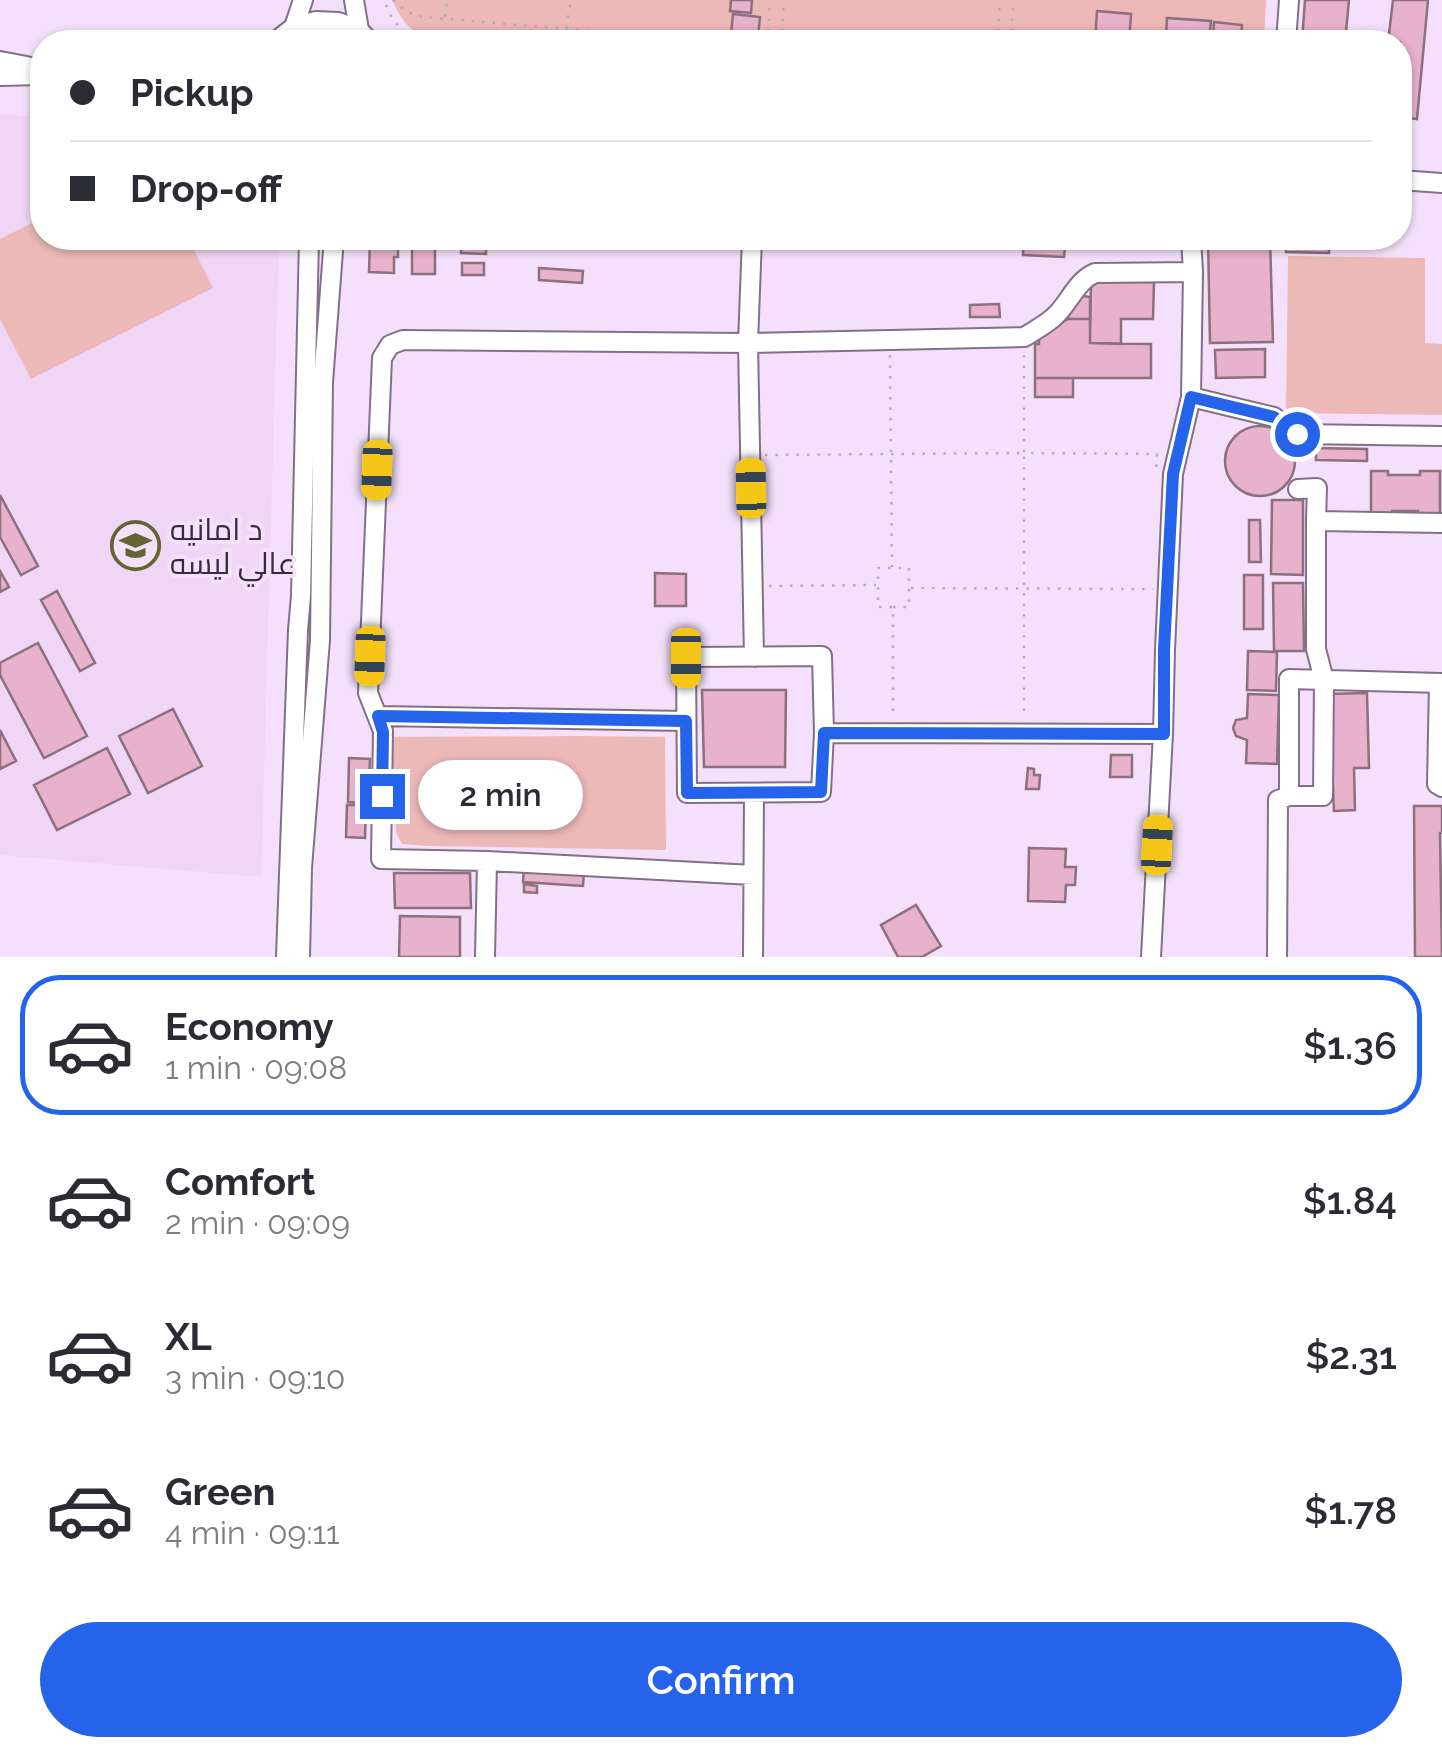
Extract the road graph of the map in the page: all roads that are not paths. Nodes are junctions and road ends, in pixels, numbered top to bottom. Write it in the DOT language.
graph roads {
  1 [pos="303,0"];
  2 [pos="354,0"];
  3 [pos="1290,0"];
  4 [pos="294,27"];
  5 [pos="290,30"];
  6 [pos="353,30"];
  7 [pos="362,30"];
  8 [pos="1287,30"];
  9 [pos="0,61"];
  10 [pos="30,69"];
  11 [pos="30,73"];
  12 [pos="0,76"];
  13 [pos="1412,181"];
  14 [pos="1442,183"];
  15 [pos="309,250"];
  16 [pos="333,250"];
  17 [pos="752,250"];
  18 [pos="1192,250"];
  19 [pos="1193,272"];
  20 [pos="748,342"];
  21 [pos="1191,397"];
  22 [pos="1442,436"];
  23 [pos="1298,489"];
  24 [pos="1316,521"];
  25 [pos="1442,522"];
  26 [pos="754,657"];
  27 [pos="1324,680"];
  28 [pos="1440,683"];
  29 [pos="378,716"];
  30 [pos="686,721"];
  31 [pos="824,733"];
  32 [pos="1164,734"];
  33 [pos="301,781"];
  34 [pos="1442,787"];
  35 [pos="754,793"];
  36 [pos="1289,796"];
  37 [pos="487,861"];
  38 [pos="753,875"];
  39 [pos="286,957"];
  40 [pos="300,957"];
  41 [pos="485,957"];
  42 [pos="753,957"];
  43 [pos="1151,957"];
  44 [pos="1277,957"];
  1 -- 4 [label="street"];
  2 -- 7 [label="street"];
  3 -- 8 [label="street"];
  4 -- 5 [label="street"];
  4 -- 6 [label="street"];
  9 -- 10 [label="street"];
  11 -- 12 [label="street"];
  13 -- 14 [label="street"];
  15 -- 33 [label="street"];
  16 -- 33 [label="street"];
  17 -- 20 [label="street"];
  18 -- 19 [label="street"];
  19 -- 20 [label="street"];
  19 -- 21 [label="street"];
  20 -- 26 [label="street"];
  20 -- 29 [label="street"];
  21 -- 22 [label="street"];
  21 -- 32 [label="street"];
  23 -- 24 [label="street"];
  24 -- 25 [label="street"];
  24 -- 27 [label="street"];
  26 -- 30 [label="street"];
  26 -- 31 [label="street"];
  27 -- 28 [label="street"];
  27 -- 36 [label="street"];
  27 -- 36 [label="street"];
  28 -- 34 [label="street"];
  29 -- 30 [label="street"];
  29 -- 37 [label="street"];
  30 -- 35 [label="street"];
  31 -- 32 [label="street"];
  31 -- 35 [label="street"];
  32 -- 43 [label="street"];
  33 -- 39 [label="street"];
  33 -- 40 [label="street"];
  35 -- 38 [label="street"];
  36 -- 44 [label="street"];
  37 -- 38 [label="street"];
  37 -- 41 [label="street"];
  38 -- 42 [label="street"];
}
